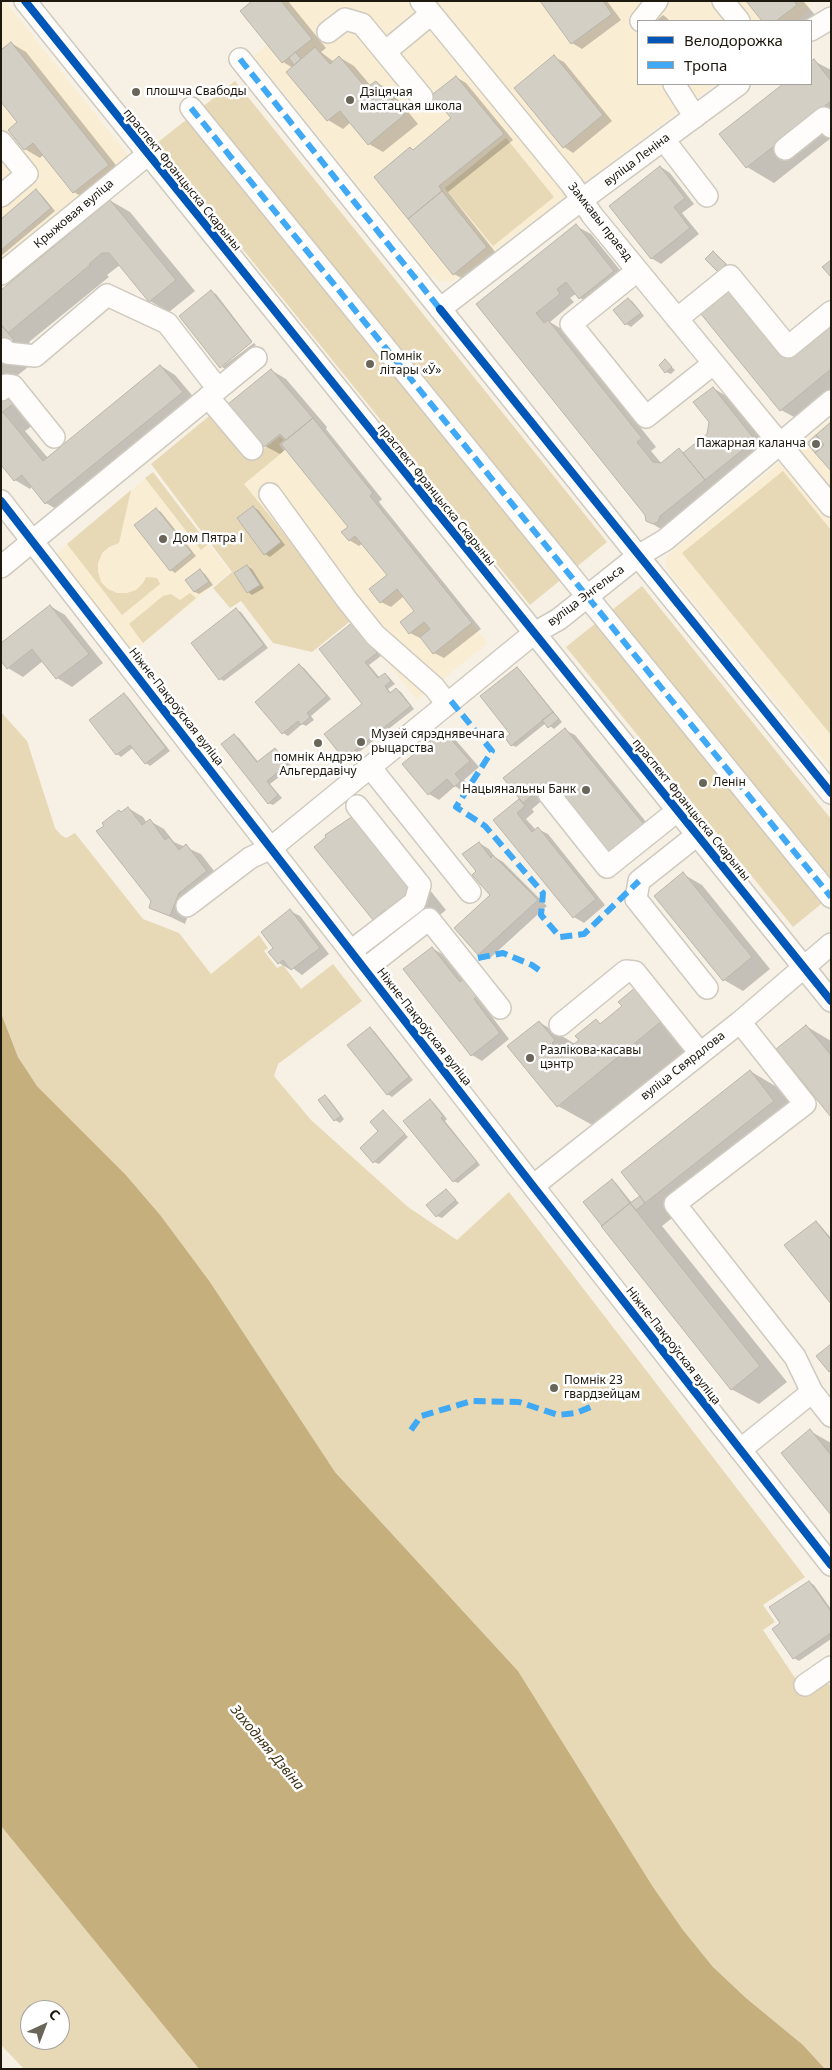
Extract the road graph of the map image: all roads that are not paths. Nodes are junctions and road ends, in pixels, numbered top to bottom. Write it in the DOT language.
graph roads {
  1 [pos="25,1"];
  2 [pos="657,1"];
  3 [pos="723,1"];
  4 [pos="426,8"];
  5 [pos="831,18"];
  6 [pos="642,20"];
  7 [pos="738,20"];
  8 [pos="812,29"];
  9 [pos="328,32"];
  10 [pos="385,52"];
  11 [pos="240,59"];
  12 [pos="675,85"];
  13 [pos="738,85"];
  14 [pos="422,97"];
  15 [pos="191,108"];
  16 [pos="695,117"];
  17 [pos="831,127"];
  18 [pos="664,140"];
  19 [pos="1,142"];
  20 [pos="785,149"];
  21 [pos="147,155"];
  22 [pos="1,196"];
  23 [pos="707,196"];
  24 [pos="582,200"];
  25 [pos="637,271"];
  26 [pos="1,274"];
  27 [pos="440,309"];
  28 [pos="831,312"];
  29 [pos="677,319"];
  30 [pos="4,349"];
  31 [pos="256,358"];
  32 [pos="713,364"];
  33 [pos="1,390"];
  34 [pos="213,393"];
  35 [pos="831,401"];
  36 [pos="54,437"];
  37 [pos="779,444"];
  38 [pos="252,449"];
  39 [pos="270,494"];
  40 [pos="1,501"];
  41 [pos="831,506"];
  42 [pos="33,541"];
  43 [pos="638,556"];
  44 [pos="1,567"];
  45 [pos="588,596"];
  46 [pos="533,634"];
  47 [pos="447,704"];
  48 [pos="370,767"];
  49 [pos="831,793"];
  50 [pos="549,794"];
  51 [pos="358,806"];
  52 [pos="677,811"];
  53 [pos="697,835"];
  54 [pos="271,848"];
  55 [pos="470,892"];
  56 [pos="831,898"];
  57 [pos="187,906"];
  58 [pos="831,944"];
  59 [pos="350,951"];
  60 [pos="804,968"];
  61 [pos="365,969"];
  62 [pos="707,988"];
  63 [pos="831,1002"];
  64 [pos="500,1008"];
  65 [pos="740,1022"];
  66 [pos="560,1025"];
  67 [pos="700,1052"];
  68 [pos="533,1186"];
  69 [pos="812,1392"];
  70 [pos="831,1416"];
  71 [pos="740,1450"];
  72 [pos="831,1565"];
  73 [pos="831,1667"];
  74 [pos="805,1685"];
  1 -- 21 [label="street, праспект Францыска Скарыны"];
  2 -- 6 [label="street"];
  3 -- 7 [label="street"];
  4 -- 10 [label="street"];
  4 -- 24 [label="street, Замкавы праезд"];
  5 -- 8 [label="street"];
  9 -- 10 [label="street"];
  10 -- 14 [label="street"];
  11 -- 27 [label="street"];
  12 -- 16 [label="street"];
  13 -- 16 [label="street, вуліца Леніна"];
  15 -- 45 [label="street"];
  16 -- 18 [label="street, вуліца Леніна"];
  17 -- 20 [label="street"];
  18 -- 23 [label="street"];
  18 -- 24 [label="street, вуліца Леніна"];
  19 -- 22 [label="street"];
  21 -- 26 [label="street, Крыжовая вуліца"];
  21 -- 46 [label="street, праспект Францыска Скарыны"];
  24 -- 25 [label="street, Замкавы праезд"];
  24 -- 27 [label="street, вуліца Леніна"];
  25 -- 29 [label="street, Замкавы праезд"];
  25 -- 32 [label="street"];
  27 -- 43 [label="street"];
  28 -- 29 [label="street"];
  29 -- 32 [label="street, Замкавы праезд"];
  30 -- 34 [label="street"];
  31 -- 34 [label="street"];
  32 -- 37 [label="street, Замкавы праезд"];
  33 -- 36 [label="street"];
  34 -- 38 [label="street"];
  34 -- 42 [label="street"];
  35 -- 37 [label="street, вуліца Энгельса"];
  37 -- 41 [label="street, Замкавы праезд"];
  37 -- 43 [label="street, вуліца Энгельса"];
  39 -- 47 [label="street"];
  40 -- 42 [label="street, Ніжне-Пакроўская вуліца"];
  42 -- 44 [label="street"];
  42 -- 54 [label="street, Ніжне-Пакроўская вуліца"];
  43 -- 45 [label="street, вуліца Энгельса"];
  43 -- 49 [label="street"];
  45 -- 46 [label="street, вуліца Энгельса"];
  45 -- 56 [label="street"];
  46 -- 47 [label="street, вуліца Энгельса"];
  46 -- 52 [label="street, праспект Францыска Скарыны"];
  47 -- 48 [label="street, вуліца Энгельса"];
  48 -- 54 [label="street, вуліца Энгельса"];
  48 -- 55 [label="street"];
  50 -- 52 [label="street"];
  51 -- 59 [label="street"];
  52 -- 53 [label="street, праспект Францыска Скарыны"];
  53 -- 60 [label="street, праспект Францыска Скарыны"];
  53 -- 62 [label="street"];
  54 -- 57 [label="street, вуліца Энгельса"];
  54 -- 59 [label="street, Ніжне-Пакроўская вуліца"];
  58 -- 60 [label="street, вуліца Свярдлова"];
  59 -- 61 [label="street, Ніжне-Пакроўская вуліца"];
  60 -- 63 [label="street, праспект Францыска Скарыны"];
  60 -- 65 [label="street, вуліца Свярдлова"];
  61 -- 64 [label="street"];
  61 -- 68 [label="street, Ніжне-Пакроўская вуліца"];
  65 -- 67 [label="street, вуліца Свярдлова"];
  65 -- 69 [label="street"];
  66 -- 67 [label="street"];
  67 -- 68 [label="street, вуліца Свярдлова"];
  68 -- 71 [label="street, Ніжне-Пакроўская вуліца"];
  69 -- 70 [label="street"];
  69 -- 71 [label="street"];
  71 -- 72 [label="street, Ніжне-Пакроўская вуліца"];
  73 -- 74 [label="street"];
}
